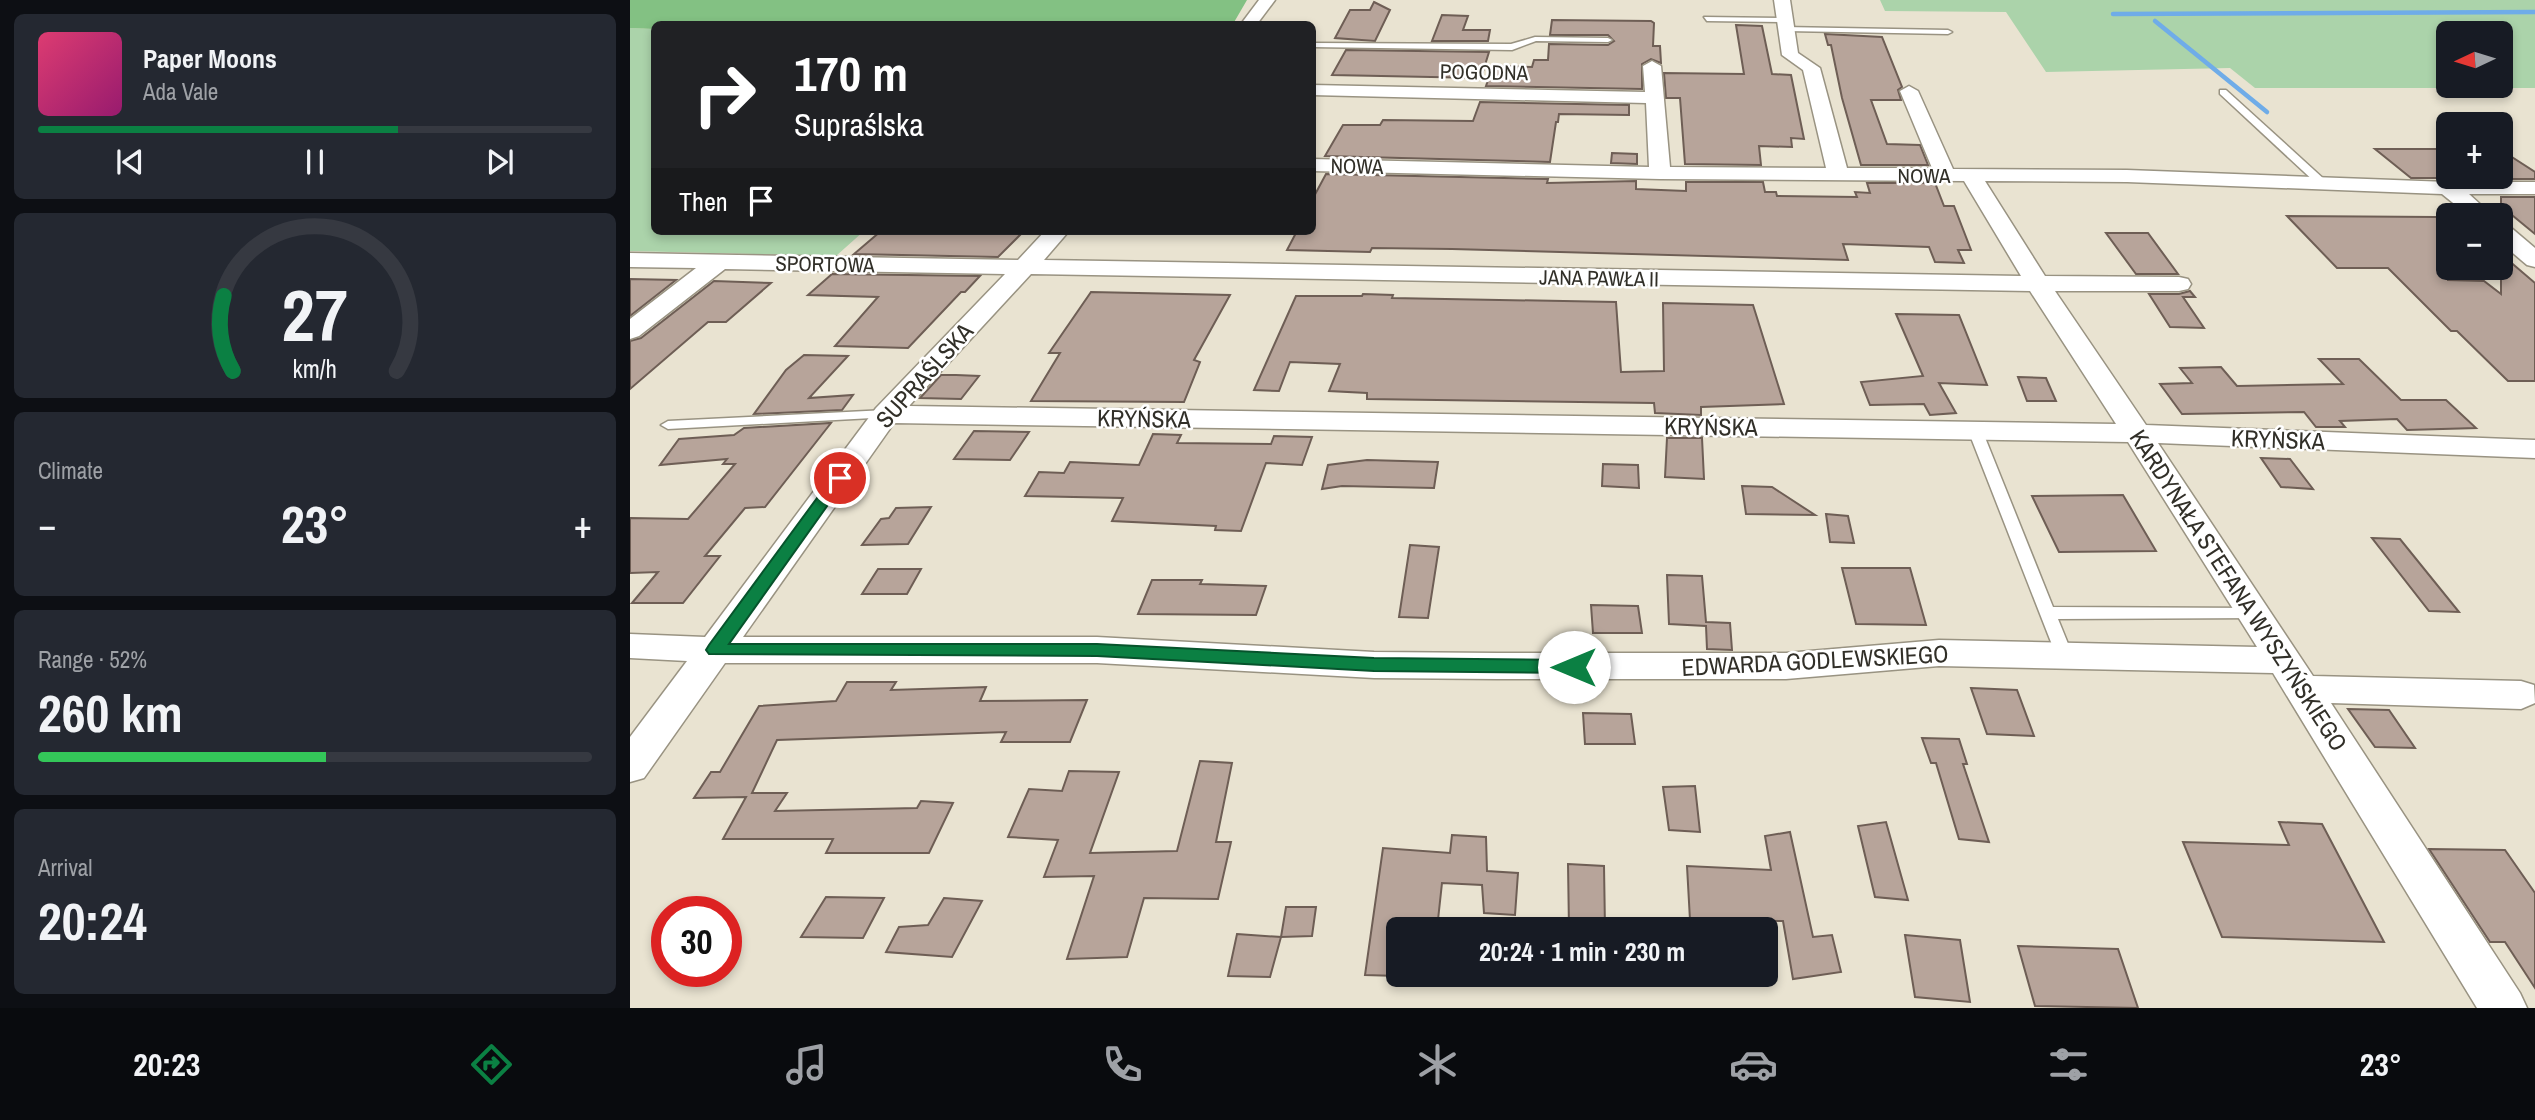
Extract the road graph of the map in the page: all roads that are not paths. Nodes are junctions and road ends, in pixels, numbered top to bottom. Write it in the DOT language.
graph roads {
  1 [pos="1267,0"];
  2 [pos="1782,0"];
  3 [pos="1707,19"];
  4 [pos="1251,21"];
  5 [pos="1786,25"];
  6 [pos="1948,32"];
  7 [pos="1608,40"];
  8 [pos="1316,45"];
  9 [pos="1652,66"];
  10 [pos="1316,90"];
  11 [pos="1909,91"];
  12 [pos="2223,92"];
  13 [pos="1653,98"];
  14 [pos="1316,164"];
  15 [pos="1660,173"];
  16 [pos="1838,175"];
  17 [pos="1945,175"];
  18 [pos="1971,175"];
  19 [pos="2320,182"];
  20 [pos="2436,187"];
  21 [pos="2513,188"];
  22 [pos="2535,188"];
  23 [pos="2449,189"];
  24 [pos="2466,203"];
  25 [pos="1054,235"];
  26 [pos="2513,241"];
  27 [pos="630,260"];
  28 [pos="2535,260"];
  29 [pos="719,262"];
  30 [pos="1020,269"];
  31 [pos="2038,284"];
  32 [pos="2179,284"];
  33 [pos="630,331"];
  34 [pos="886,414"];
  35 [pos="668,425"];
  36 [pos="1975,430"];
  37 [pos="2139,433"];
  38 [pos="2535,449"];
  39 [pos="2048,613"];
  40 [pos="2255,614"];
  41 [pos="630,646"];
  42 [pos="715,650"];
  43 [pos="2064,656"];
  44 [pos="2294,675"];
  45 [pos="2521,695"];
  46 [pos="630,767"];
  47 [pos="2503,1008"];
  1 -- 4 [label="street"];
  2 -- 5 [label="street"];
  3 -- 5 [label="lane"];
  5 -- 6 [label="lane"];
  5 -- 16 [label="street"];
  7 -- 8 [label="lane"];
  9 -- 13 [label="street"];
  10 -- 13 [label="street, POGODNA"];
  11 -- 17 [label="street"];
  12 -- 19 [label="lane"];
  13 -- 15 [label="street"];
  14 -- 15 [label="street, NOWA"];
  15 -- 16 [label="street, NOWA"];
  16 -- 17 [label="street, NOWA"];
  17 -- 18 [label="street, NOWA"];
  18 -- 19 [label="street, NOWA"];
  18 -- 31 [label="street, KARDYNAŁA STEFANA WYSZYŃSKIEGO"];
  19 -- 20 [label="street, NOWA"];
  21 -- 22 [label="street, NOWA"];
  23 -- 24 [label="street"];
  25 -- 30 [label="street, SUPRAŚLSKA"];
  26 -- 28 [label="street"];
  27 -- 29 [label="street, SPORTOWA"];
  29 -- 30 [label="street, SPORTOWA"];
  29 -- 33 [label="street"];
  30 -- 31 [label="street, JANA PAWŁA II"];
  30 -- 34 [label="street, SUPRAŚLSKA"];
  31 -- 32 [label="street, JANA PAWŁA II"];
  31 -- 37 [label="street, KARDYNAŁA STEFANA WYSZYŃSKIEGO"];
  34 -- 35 [label="lane"];
  34 -- 36 [label="street, KRYŃSKA"];
  34 -- 42 [label="street, SUPRAŚLSKA"];
  36 -- 37 [label="street, KRYŃSKA"];
  36 -- 39 [label="lane"];
  37 -- 38 [label="street, KRYŃSKA"];
  37 -- 40 [label="street, KARDYNAŁA STEFANA WYSZYŃSKIEGO"];
  39 -- 40 [label="lane"];
  39 -- 43 [label="lane"];
  40 -- 44 [label="street, KARDYNAŁA STEFANA WYSZYŃSKIEGO"];
  41 -- 42 [label="street, EDWARDA GODLEWSKIEGO"];
  42 -- 43 [label="street, EDWARDA GODLEWSKIEGO"];
  42 -- 46 [label="street, SUPRAŚLSKA"];
  43 -- 44 [label="street, EDWARDA GODLEWSKIEGO"];
  44 -- 45 [label="street, EDWARDA GODLEWSKIEGO"];
  44 -- 47 [label="street, KARDYNAŁA STEFANA WYSZYŃSKIEGO"];
}
